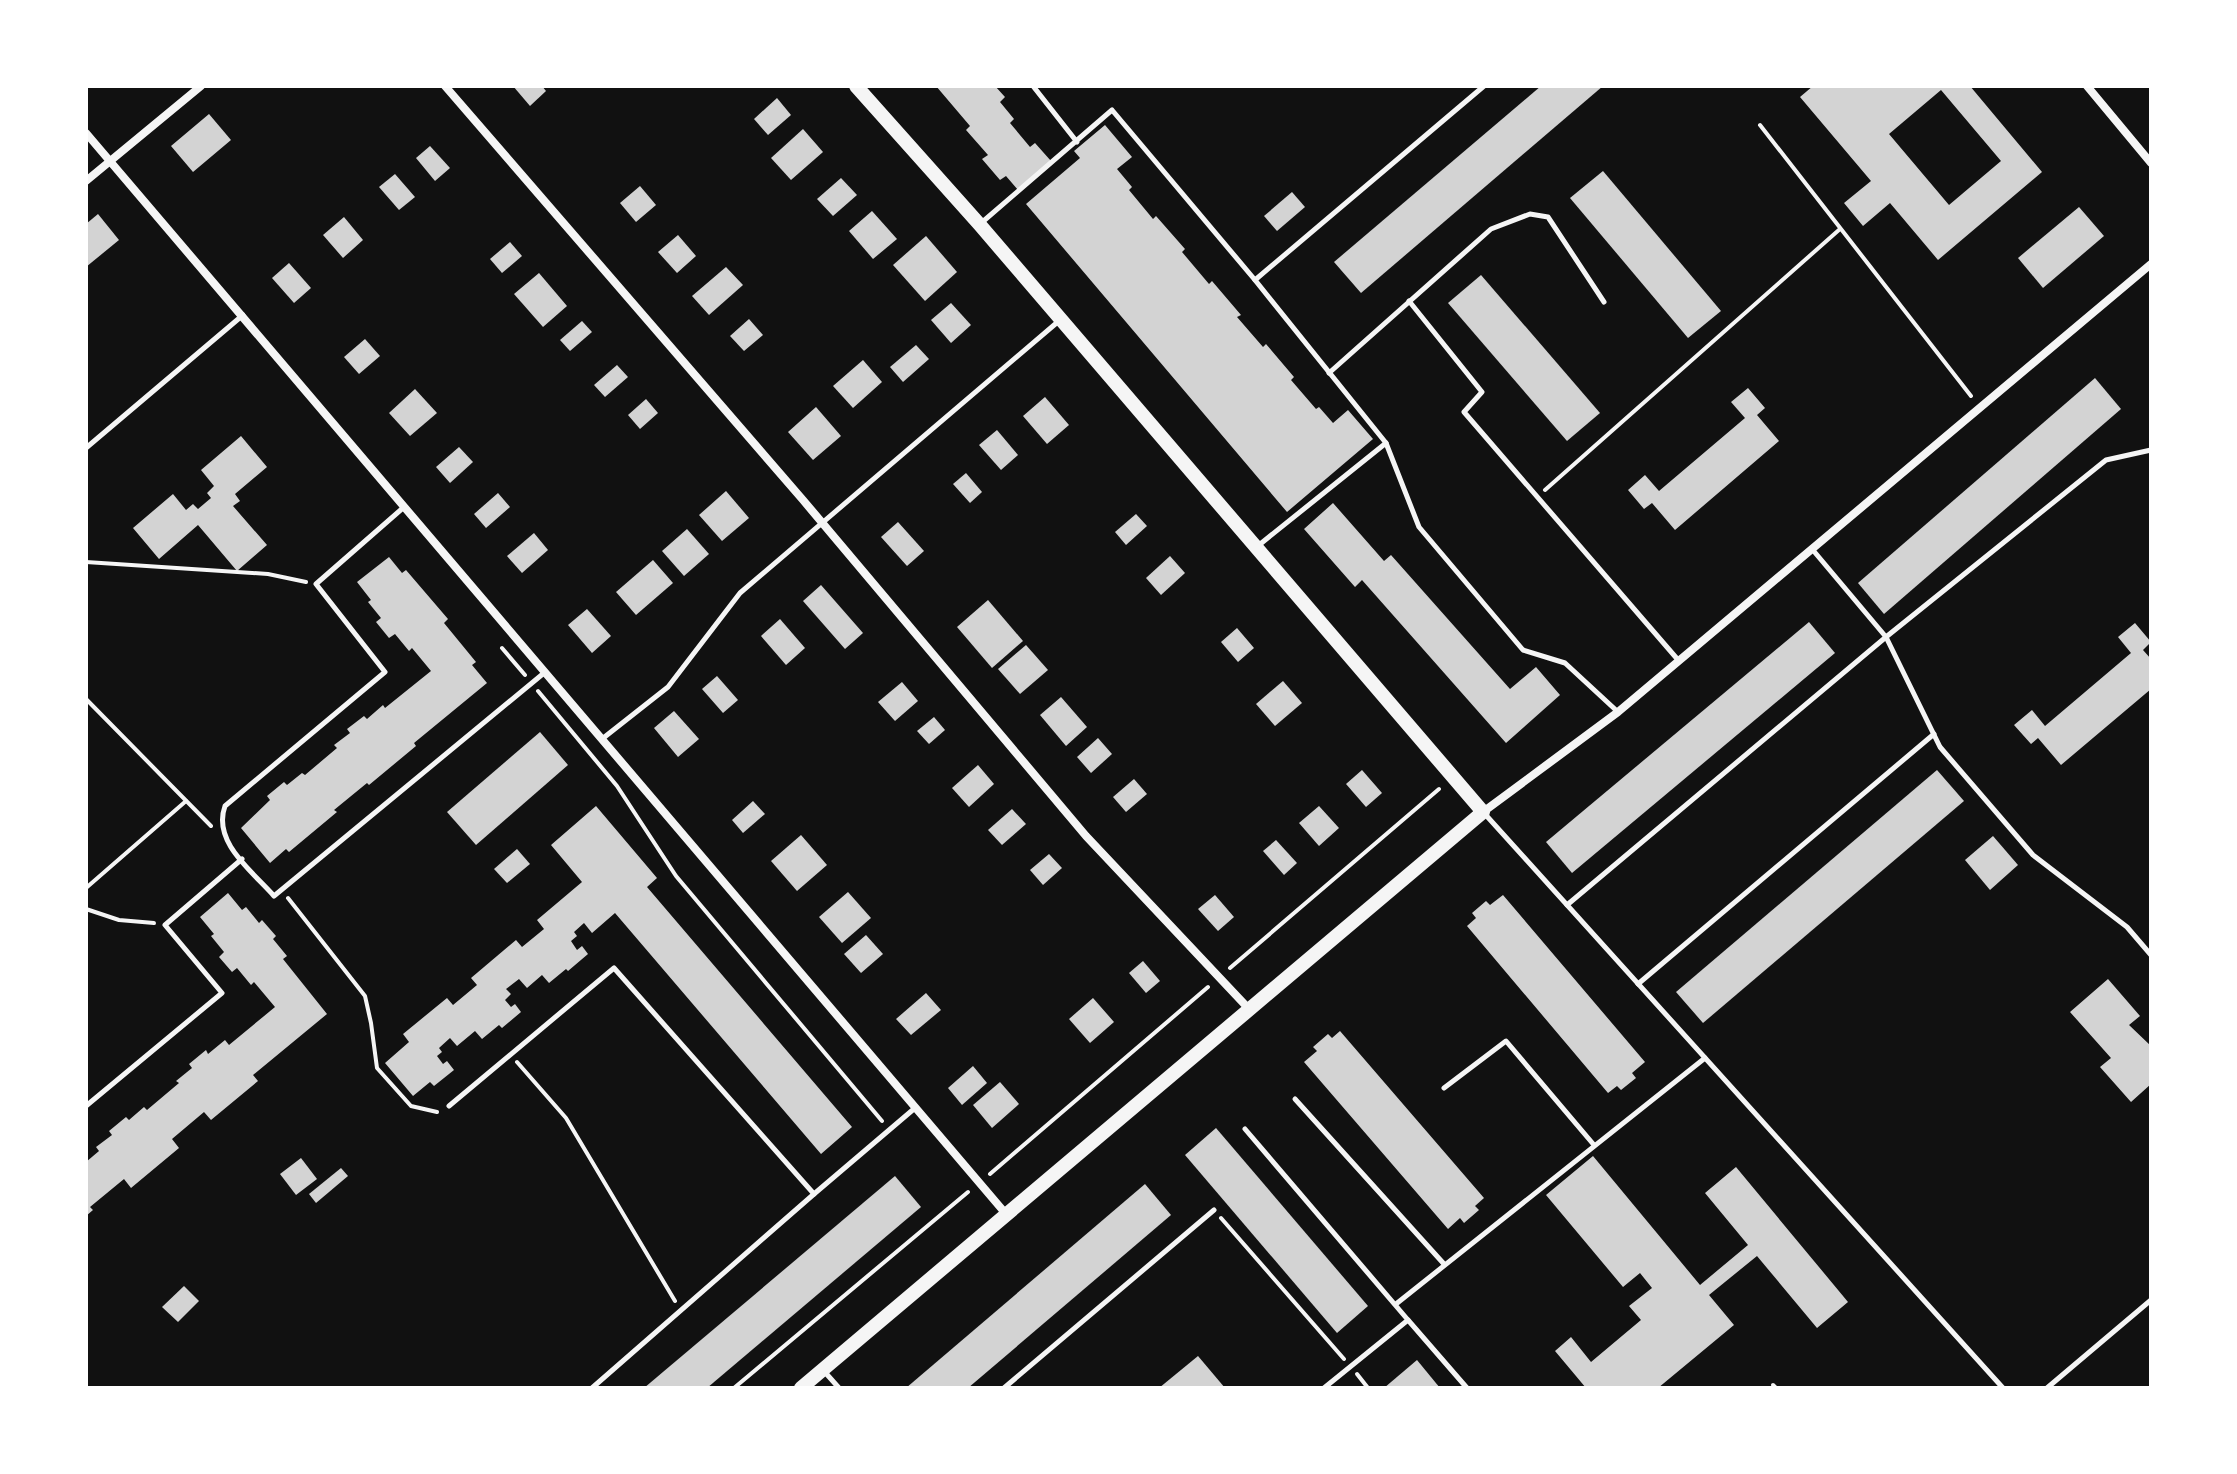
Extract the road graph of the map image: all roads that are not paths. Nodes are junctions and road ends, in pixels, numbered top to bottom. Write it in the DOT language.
graph roads {
  1 [pos="201,86"];
  2 [pos="445,86"];
  3 [pos="856,86"];
  4 [pos="1033,86"];
  5 [pos="1484,86"];
  6 [pos="2087,86"];
  7 [pos="86,133"];
  8 [pos="1077,142"];
  9 [pos="110,161"];
  10 [pos="2151,163"];
  11 [pos="86,181"];
  12 [pos="980,225"];
  13 [pos="2151,264"];
  14 [pos="1255,280"];
  15 [pos="1409,301"];
  16 [pos="1604,302"];
  17 [pos="243,315"];
  18 [pos="1060,320"];
  19 [pos="1329,373"];
  20 [pos="1386,443"];
  21 [pos="86,448"];
  22 [pos="2151,450"];
  23 [pos="405,507"];
  24 [pos="822,522"];
  25 [pos="1255,548"];
  26 [pos="1812,549"];
  27 [pos="1886,637"];
  28 [pos="1679,661"];
  29 [pos="545,672"];
  30 [pos="1618,712"];
  31 [pos="1934,734"];
  32 [pos="602,739"];
  33 [pos="1483,812"];
  34 [pos="242,859"];
  35 [pos="1567,905"];
  36 [pos="2151,955"];
  37 [pos="1638,984"];
  38 [pos="1249,1009"];
  39 [pos="1705,1058"];
  40 [pos="1444,1088"];
  41 [pos="1295,1099"];
  42 [pos="86,1106"];
  43 [pos="449,1106"];
  44 [pos="915,1108"];
  45 [pos="1245,1129"];
  46 [pos="1594,1145"];
  47 [pos="814,1194"];
  48 [pos="1214,1210"];
  49 [pos="1006,1214"];
  50 [pos="1444,1264"];
  51 [pos="2151,1300"];
  52 [pos="1396,1304"];
  53 [pos="1408,1320"];
  54 [pos="823,1369"];
  55 [pos="592,1388"];
  56 [pos="801,1388"];
  57 [pos="839,1388"];
  58 [pos="1004,1388"];
  59 [pos="1324,1388"];
  60 [pos="1467,1388"];
  61 [pos="2003,1388"];
  62 [pos="2047,1388"];
  1 -- 9 [label="street"];
  2 -- 24 [label="street"];
  3 -- 12 [label="street"];
  4 -- 8 [label="lane"];
  5 -- 14 [label="lane"];
  6 -- 10 [label="street"];
  7 -- 9 [label="street"];
  8 -- 12 [label="lane"];
  8 -- 14 [label="lane"];
  9 -- 11 [label="street"];
  9 -- 17 [label="street"];
  12 -- 18 [label="street"];
  13 -- 26 [label="street"];
  14 -- 19 [label="lane"];
  15 -- 16 [label="lane"];
  15 -- 19 [label="lane"];
  15 -- 28 [label="lane"];
  17 -- 21 [label="lane"];
  17 -- 23 [label="street"];
  18 -- 24 [label="lane"];
  18 -- 25 [label="street"];
  19 -- 20 [label="lane"];
  20 -- 25 [label="lane"];
  20 -- 30 [label="lane"];
  22 -- 27 [label="lane"];
  23 -- 29 [label="street"];
  23 -- 34 [label="lane"];
  24 -- 32 [label="lane"];
  24 -- 38 [label="street"];
  25 -- 33 [label="street"];
  26 -- 27 [label="lane"];
  26 -- 28 [label="street"];
  27 -- 31 [label="lane"];
  27 -- 35 [label="lane"];
  28 -- 30 [label="street"];
  29 -- 32 [label="street"];
  29 -- 34 [label="lane"];
  30 -- 33 [label="street"];
  31 -- 36 [label="lane"];
  31 -- 37 [label="lane"];
  32 -- 44 [label="street"];
  33 -- 35 [label="lane"];
  33 -- 38 [label="street"];
  34 -- 42 [label="lane"];
  35 -- 37 [label="lane"];
  37 -- 39 [label="lane"];
  38 -- 49 [label="street"];
  39 -- 46 [label="lane"];
  39 -- 61 [label="lane"];
  40 -- 46 [label="lane"];
  41 -- 50 [label="lane"];
  43 -- 47 [label="lane"];
  44 -- 47 [label="lane"];
  44 -- 49 [label="street"];
  45 -- 52 [label="lane"];
  46 -- 50 [label="lane"];
  47 -- 55 [label="lane"];
  48 -- 58 [label="lane"];
  49 -- 54 [label="street"];
  50 -- 52 [label="lane"];
  51 -- 62 [label="lane"];
  52 -- 53 [label="lane"];
  53 -- 59 [label="lane"];
  53 -- 60 [label="lane"];
  54 -- 56 [label="street"];
  54 -- 57 [label="lane"];
}
